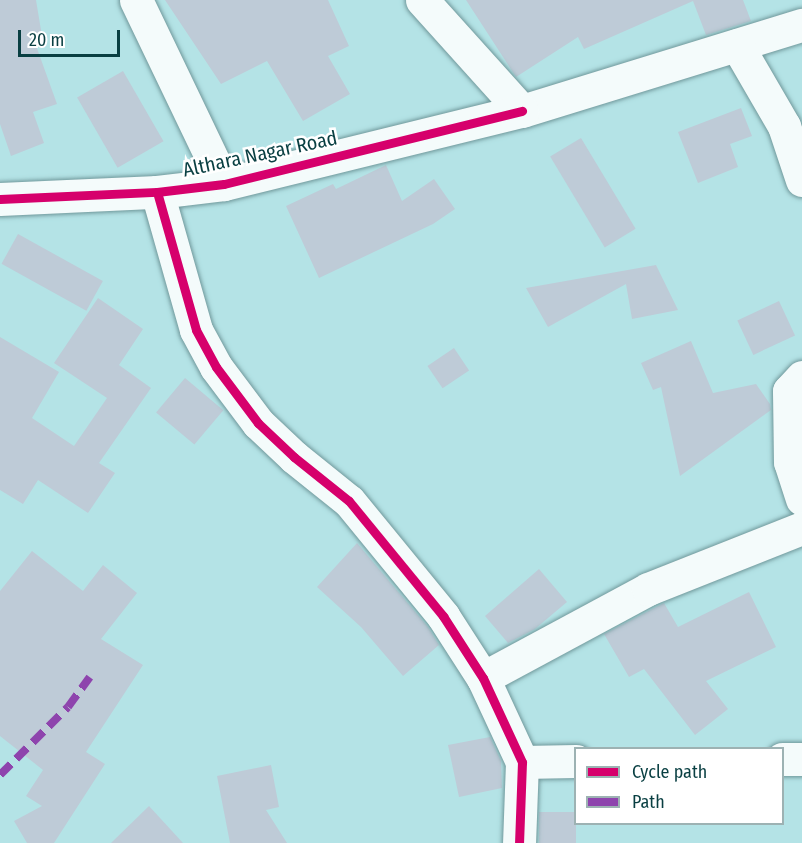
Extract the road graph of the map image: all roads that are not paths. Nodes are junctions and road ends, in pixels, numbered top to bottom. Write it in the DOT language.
graph roads {
  1 [pos="136,0"];
  2 [pos="422,0"];
  3 [pos="802,25"];
  4 [pos="737,45"];
  5 [pos="522,111"];
  6 [pos="802,180"];
  7 [pos="224,184"];
  8 [pos="157,192"];
  9 [pos="0,199"];
  10 [pos="802,377"];
  11 [pos="802,499"];
  12 [pos="802,528"];
  13 [pos="483,678"];
  14 [pos="784,759"];
  15 [pos="802,759"];
  16 [pos="574,761"];
  17 [pos="522,762"];
  18 [pos="519,843"];
  1 -- 7 [label="street"];
  2 -- 5 [label="street"];
  3 -- 4 [label="street, Althara Nagar Road"];
  4 -- 5 [label="street, Althara Nagar Road"];
  4 -- 6 [label="street"];
  5 -- 7 [label="street, Althara Nagar Road"];
  7 -- 8 [label="street, Althara Nagar Road"];
  8 -- 9 [label="street, Althara Nagar Road"];
  8 -- 13 [label="street"];
  10 -- 11 [label="street"];
  12 -- 13 [label="street"];
  13 -- 17 [label="street"];
  14 -- 15 [label="street"];
  16 -- 17 [label="street"];
  17 -- 18 [label="street"];
}
